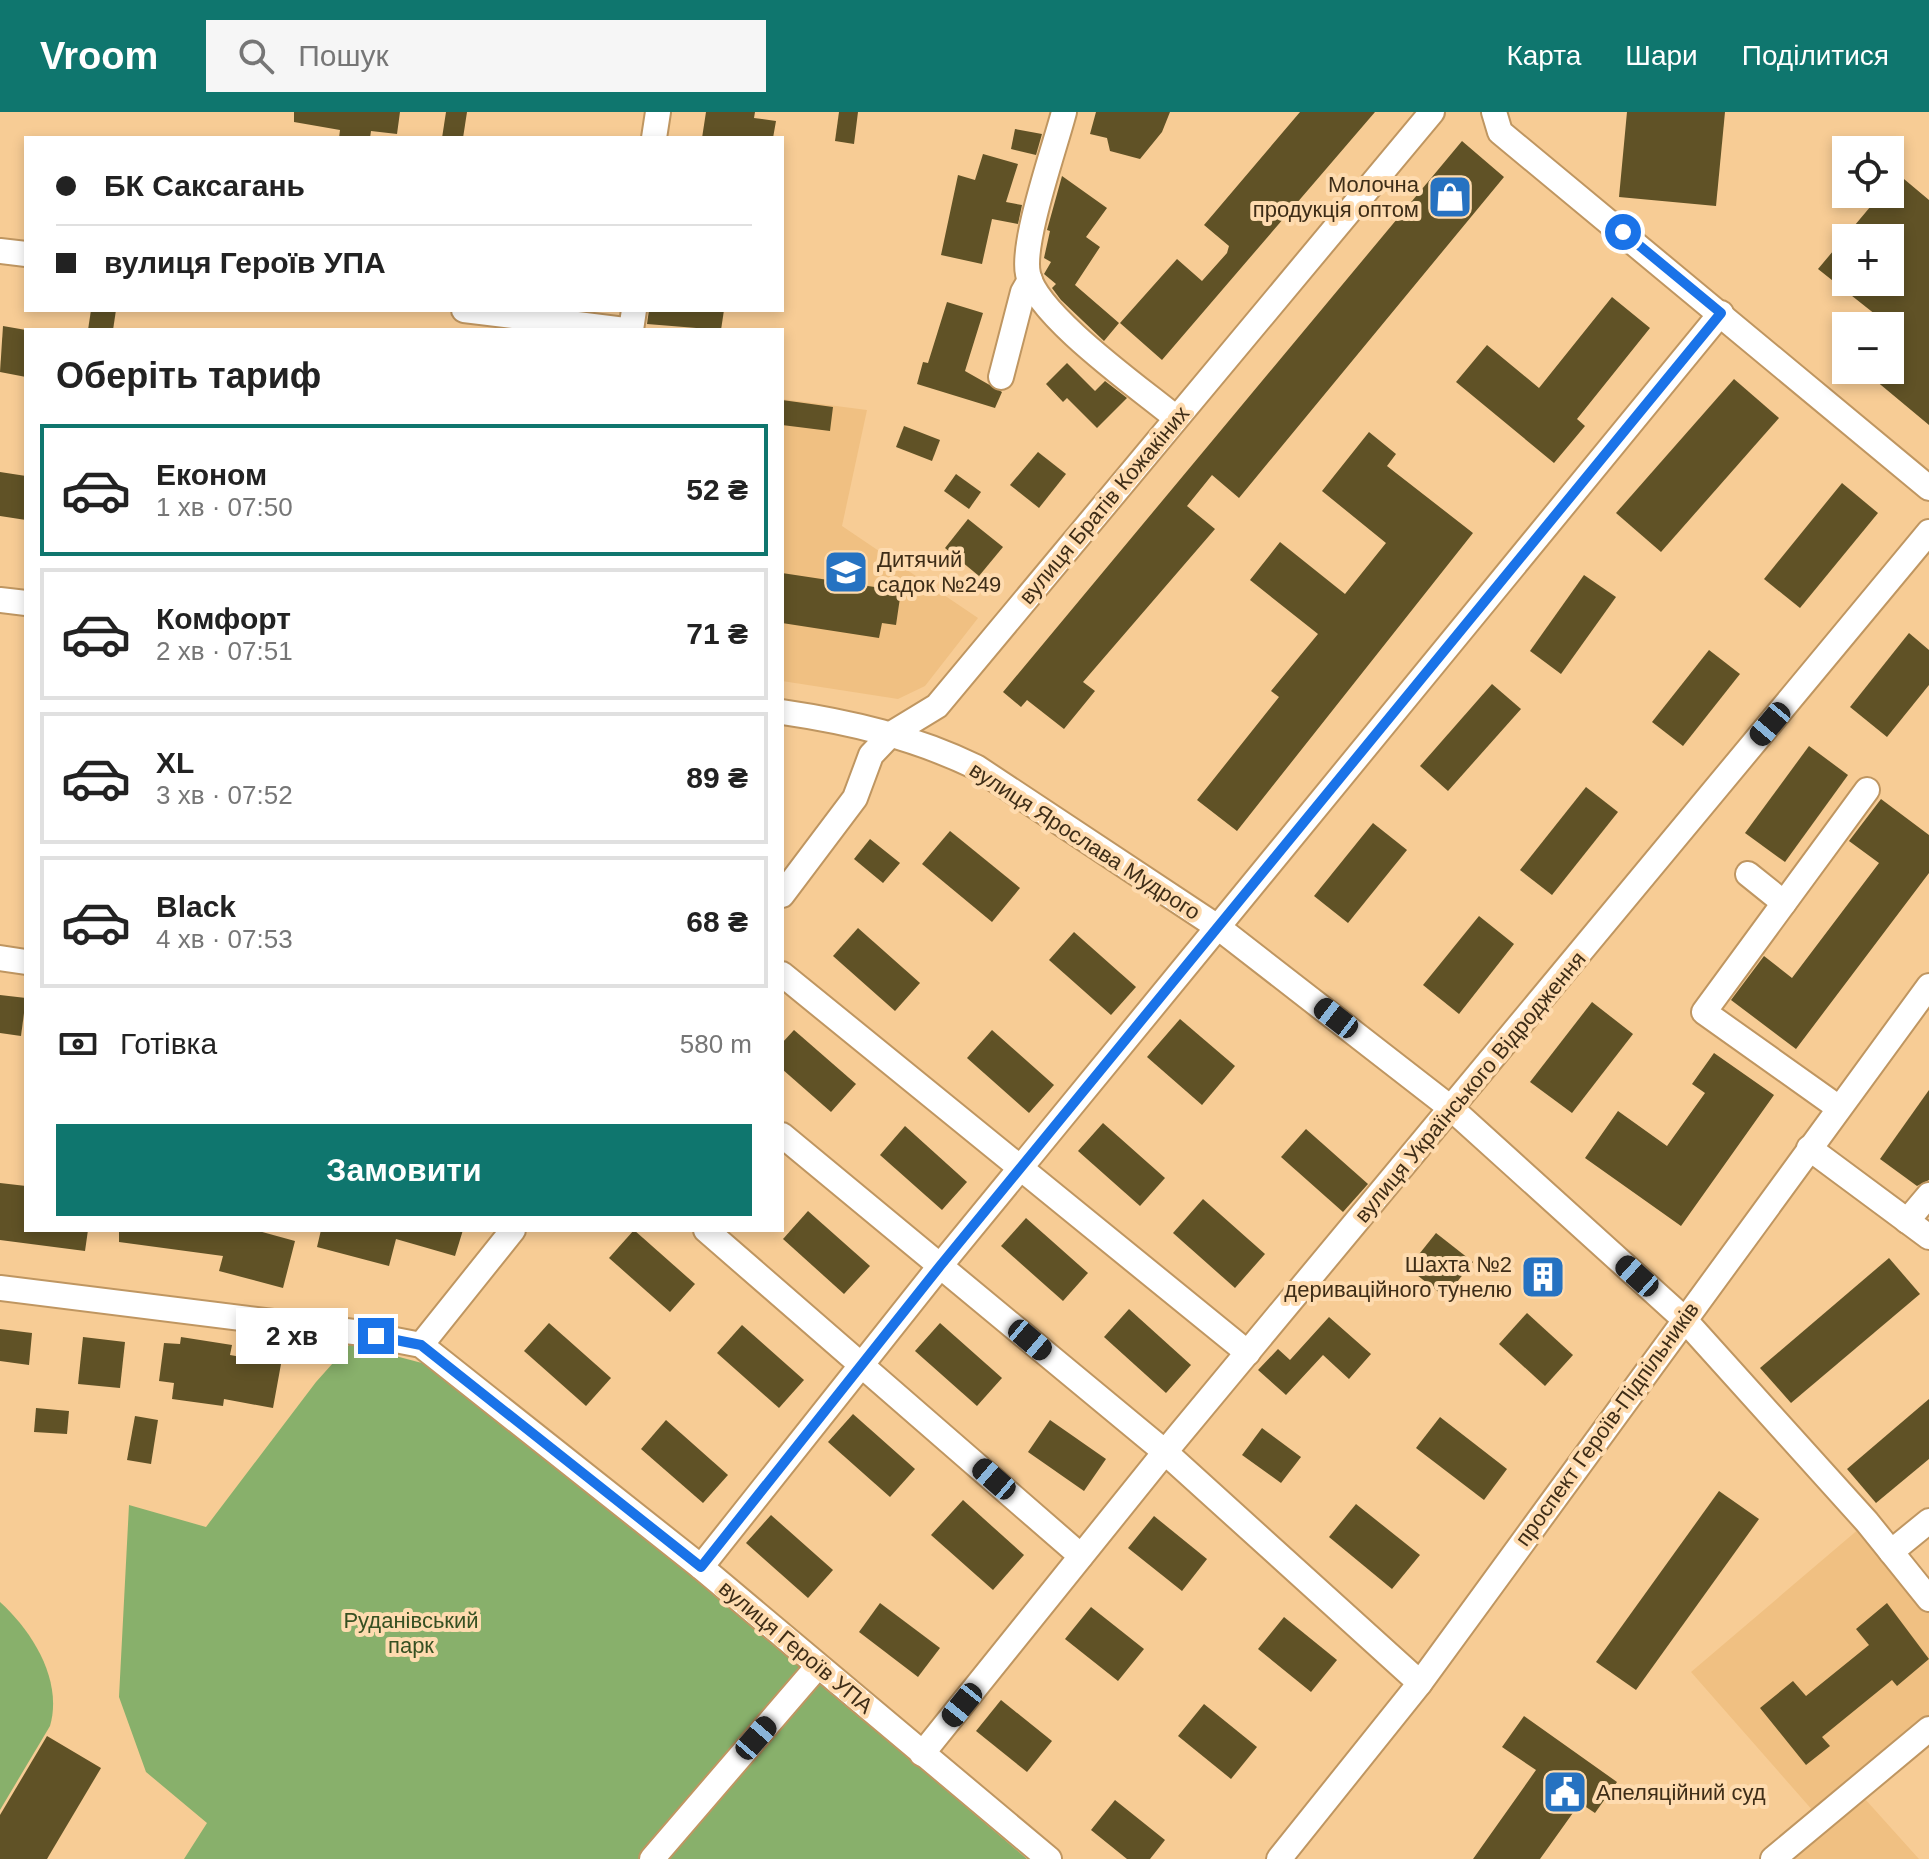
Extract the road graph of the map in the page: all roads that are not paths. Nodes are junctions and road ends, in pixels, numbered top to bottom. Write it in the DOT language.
graph roads {
  1 [pos="658,112"];
  2 [pos="1064,112"];
  3 [pos="1432,112"];
  4 [pos="1494,112"];
  5 [pos="654,136"];
  6 [pos="0,251"];
  7 [pos="24,254"];
  8 [pos="1030,280"];
  9 [pos="480,312"];
  10 [pos="1721,313"];
  11 [pos="609,328"];
  12 [pos="1001,377"];
  13 [pos="1176,418"];
  14 [pos="1929,488"];
  15 [pos="1929,532"];
  16 [pos="0,600"];
  17 [pos="24,603"];
  18 [pos="784,712"];
  19 [pos="891,734"];
  20 [pos="1867,790"];
  21 [pos="1748,874"];
  22 [pos="784,892"];
  23 [pos="1784,903"];
  24 [pos="1219,928"];
  25 [pos="0,958"];
  26 [pos="24,962"];
  27 [pos="784,976"];
  28 [pos="1929,986"];
  29 [pos="1839,1108"];
  30 [pos="1452,1109"];
  31 [pos="784,1137"];
  32 [pos="1809,1148"];
  33 [pos="1021,1168"];
  34 [pos="1929,1195"];
  35 [pos="1907,1221"];
  36 [pos="511,1232"];
  37 [pos="708,1232"];
  38 [pos="1929,1237"];
  39 [pos="940,1266"];
  40 [pos="0,1288"];
  41 [pos="1683,1318"];
  42 [pos="421,1345"];
  43 [pos="1248,1353"];
  44 [pos="863,1364"];
  45 [pos="1165,1452"];
  46 [pos="1929,1521"];
  47 [pos="1891,1552"];
  48 [pos="1081,1556"];
  49 [pos="701,1567"];
  50 [pos="1929,1599"];
  51 [pos="818,1666"];
  52 [pos="1420,1683"];
  53 [pos="1929,1729"];
  54 [pos="922,1754"];
  55 [pos="652,1859"];
  56 [pos="1049,1859"];
  57 [pos="1279,1859"];
  58 [pos="1773,1859"];
  1 -- 5 [label="street"];
  2 -- 8 [label="street"];
  3 -- 13 [label="street, вулиця Братів Кожакіних"];
  4 -- 10 [label="street"];
  6 -- 7 [label="street"];
  8 -- 12 [label="street"];
  8 -- 13 [label="street"];
  9 -- 11 [label="street"];
  10 -- 14 [label="street"];
  10 -- 24 [label="street"];
  13 -- 19 [label="street, вулиця Братів Кожакіних"];
  15 -- 30 [label="street, вулиця Українського Відродження"];
  16 -- 17 [label="street"];
  18 -- 19 [label="street, вулиця Ярослава Мудрого"];
  19 -- 22 [label="street, вулиця Братів Кожакіних"];
  19 -- 24 [label="street, вулиця Ярослава Мудрого"];
  20 -- 23 [label="street"];
  21 -- 23 [label="street"];
  23 -- 29 [label="street"];
  24 -- 30 [label="street, вулиця Ярослава Мудрого"];
  24 -- 33 [label="street"];
  25 -- 26 [label="street"];
  27 -- 33 [label="street"];
  28 -- 29 [label="street, проспект Героїв-Підпільників"];
  29 -- 32 [label="street, проспект Героїв-Підпільників"];
  30 -- 41 [label="street, вулиця Ярослава Мудрого"];
  30 -- 43 [label="street, вулиця Українського Відродження"];
  31 -- 39 [label="street"];
  32 -- 35 [label="street"];
  32 -- 41 [label="street, проспект Героїв-Підпільників"];
  33 -- 39 [label="street"];
  33 -- 43 [label="street"];
  34 -- 35 [label="street"];
  35 -- 38 [label="street"];
  36 -- 42 [label="street"];
  37 -- 44 [label="street"];
  39 -- 44 [label="street"];
  39 -- 45 [label="street"];
  40 -- 42 [label="street, вулиця Героїв УПА"];
  41 -- 47 [label="street, вулиця Ярослава Мудрого"];
  41 -- 52 [label="street, проспект Героїв-Підпільників"];
  42 -- 49 [label="street, вулиця Героїв УПА"];
  43 -- 45 [label="street, вулиця Українського Відродження"];
  44 -- 48 [label="street"];
  44 -- 49 [label="street"];
  45 -- 48 [label="street, вулиця Українського Відродження"];
  45 -- 52 [label="street"];
  46 -- 47 [label="street"];
  47 -- 50 [label="street, вулиця Ярослава Мудрого"];
  48 -- 54 [label="street, вулиця Українського Відродження"];
  49 -- 51 [label="street, вулиця Героїв УПА"];
  51 -- 54 [label="street, вулиця Героїв УПА"];
  51 -- 55 [label="street"];
  52 -- 57 [label="street, проспект Героїв-Підпільників"];
  53 -- 58 [label="street"];
  54 -- 56 [label="street, вулиця Героїв УПА"];
}
